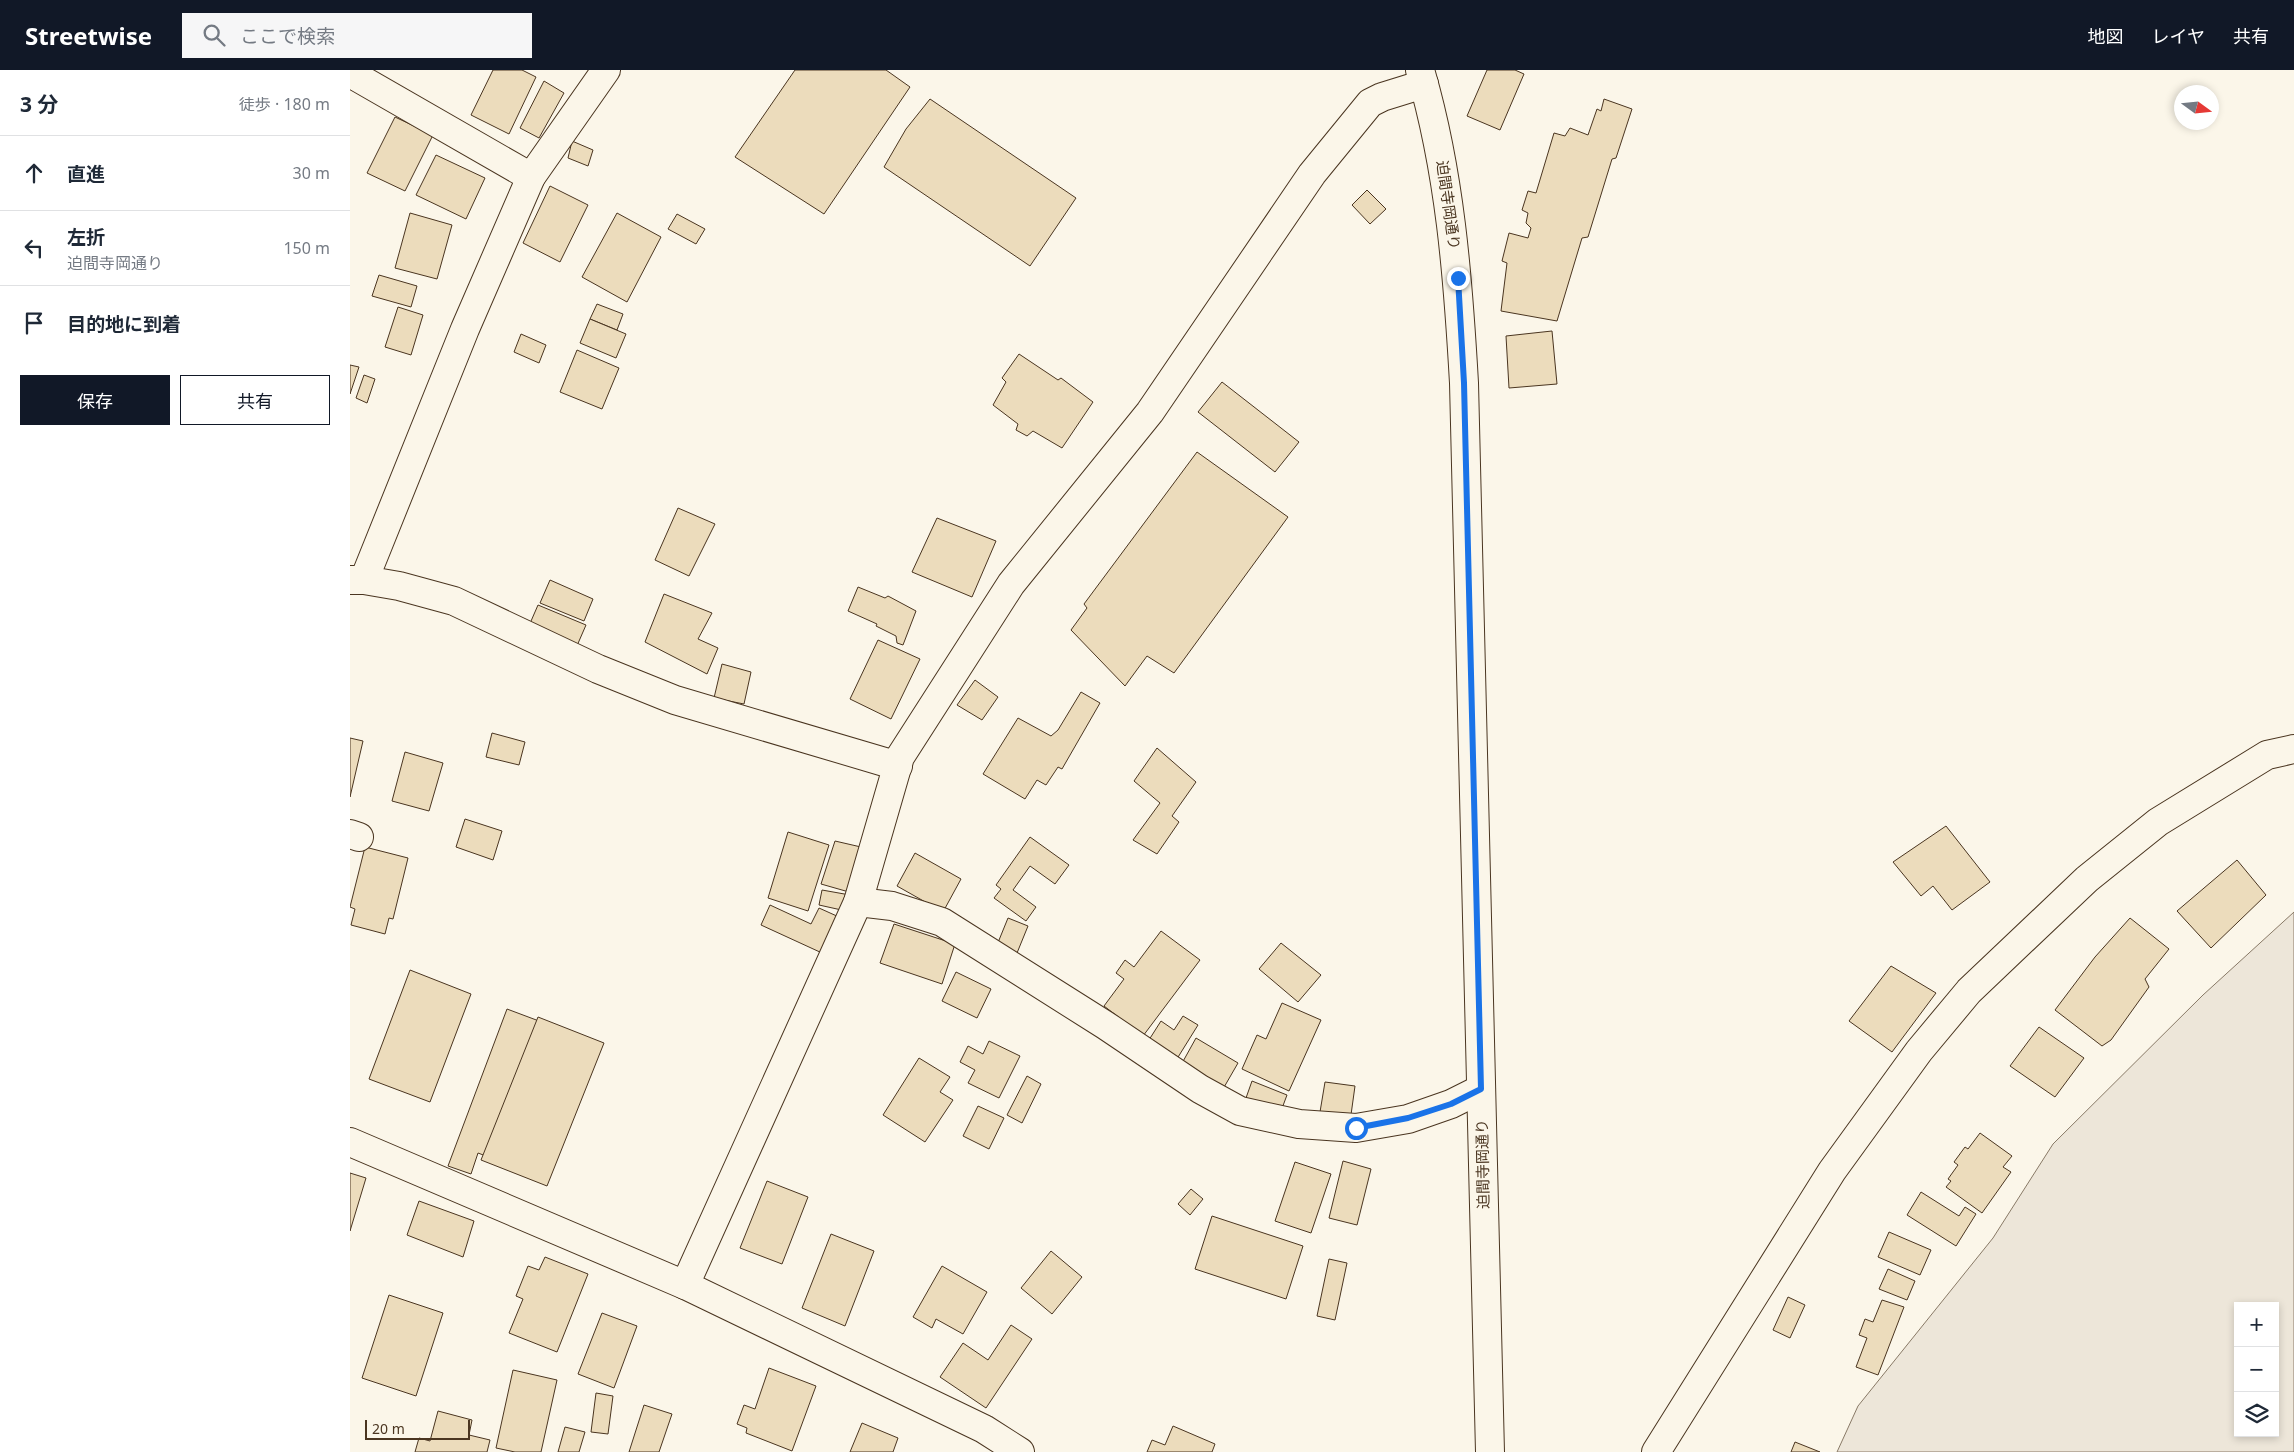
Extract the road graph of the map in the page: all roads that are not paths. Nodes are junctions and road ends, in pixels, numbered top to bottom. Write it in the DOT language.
graph roads {
  1 [pos="606,70"];
  2 [pos="350,73"];
  3 [pos="1422,77"];
  4 [pos="531,177"];
  5 [pos="357,580"];
  6 [pos="2294,749"];
  7 [pos="898,766"];
  8 [pos="858,902"];
  9 [pos="1481,1089"];
  10 [pos="350,1142"];
  11 [pos="684,1285"];
  12 [pos="1020,1452"];
  13 [pos="1490,1452"];
  14 [pos="1656,1452"];
  1 -- 4 [label="street"];
  2 -- 4 [label="street"];
  3 -- 7 [label="street"];
  3 -- 9 [label="street, 迫間寺岡通り"];
  4 -- 5 [label="street"];
  5 -- 7 [label="street"];
  6 -- 14 [label="street"];
  7 -- 8 [label="street"];
  8 -- 9 [label="street"];
  8 -- 11 [label="street"];
  9 -- 13 [label="street, 迫間寺岡通り"];
  10 -- 11 [label="street"];
  11 -- 12 [label="street"];
}
